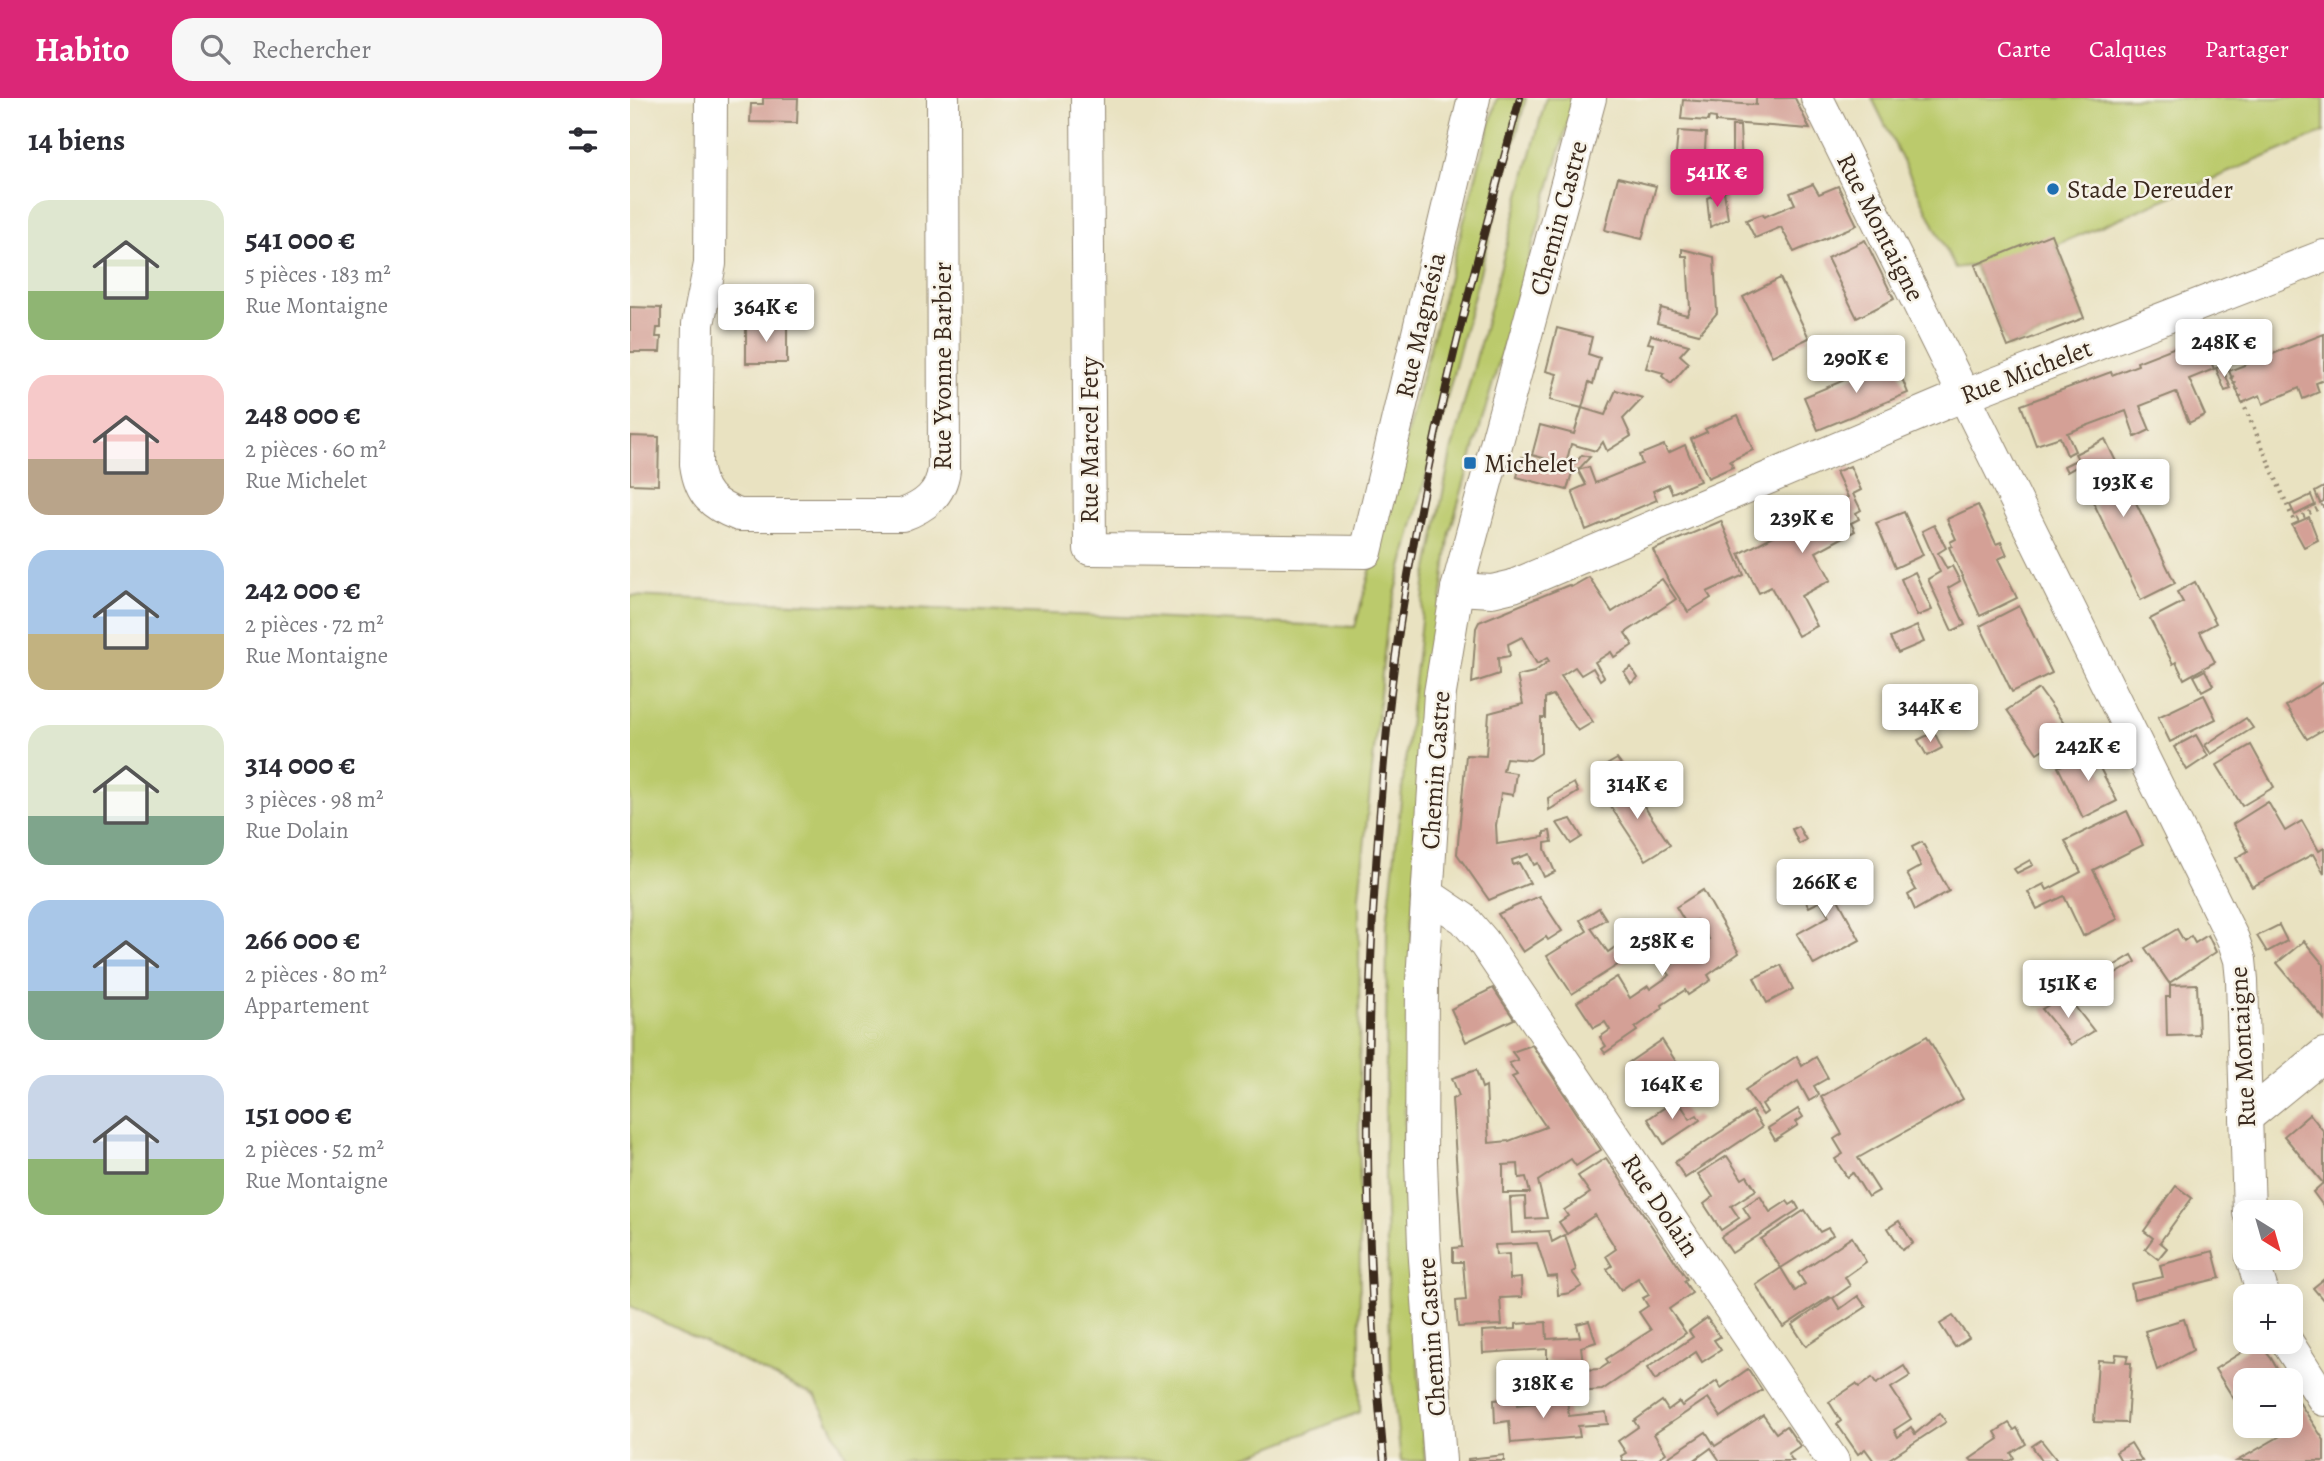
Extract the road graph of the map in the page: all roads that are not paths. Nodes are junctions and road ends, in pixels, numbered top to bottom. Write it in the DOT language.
graph roads {
  1 [pos="711,98"];
  2 [pos="943,98"];
  3 [pos="1087,98"];
  4 [pos="1474,98"];
  5 [pos="1590,98"];
  6 [pos="1817,98"];
  7 [pos="2324,256"];
  8 [pos="1965,395"];
  9 [pos="1366,552"];
  10 [pos="1457,589"];
  11 [pos="1427,894"];
  12 [pos="2324,1054"];
  13 [pos="2246,1118"];
  14 [pos="2249,1200"];
  15 [pos="2295,1354"];
  16 [pos="2324,1400"];
  17 [pos="1440,1461"];
  18 [pos="1833,1461"];
  1 -- 2 [label="street, Rue Yvonne Barbier"];
  3 -- 9 [label="street, Rue Marcel Fety"];
  4 -- 9 [label="street, Rue Magnésia"];
  5 -- 10 [label="street, Chemin Castre"];
  6 -- 8 [label="street, Rue Montaigne"];
  7 -- 8 [label="street, Rue Michelet"];
  8 -- 10 [label="street, Rue Michelet"];
  8 -- 13 [label="street, Rue Montaigne"];
  10 -- 11 [label="street, Chemin Castre"];
  11 -- 17 [label="street, Chemin Castre"];
  11 -- 18 [label="street, Rue Dolain"];
  12 -- 13 [label="street"];
  13 -- 14 [label="street, Rue Montaigne"];
  15 -- 16 [label="street"];
}
